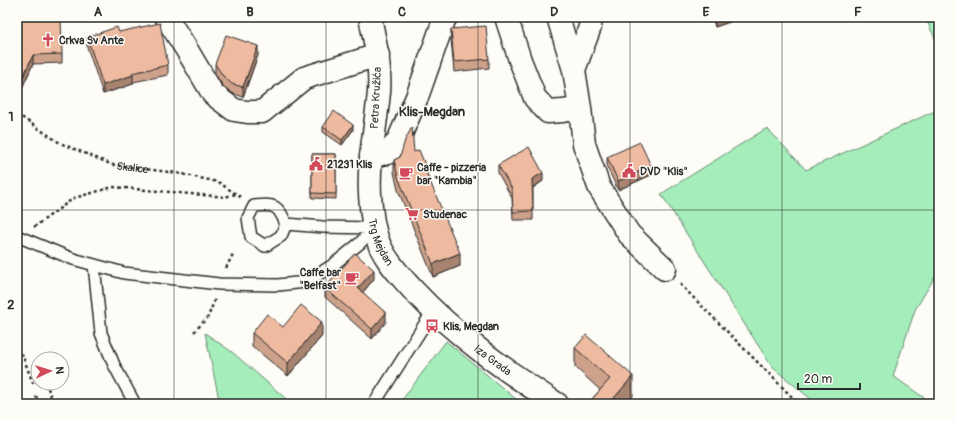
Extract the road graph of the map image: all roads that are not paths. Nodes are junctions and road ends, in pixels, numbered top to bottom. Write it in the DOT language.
graph roads {
  1 [pos="166,17"];
  2 [pos="370,17"];
  3 [pos="506,17"];
  4 [pos="558,17"];
  5 [pos="591,17"];
  6 [pos="444,18"];
  7 [pos="378,55"];
  8 [pos="574,70"];
  9 [pos="580,108"];
  10 [pos="371,156"];
  11 [pos="286,224"];
  12 [pos="374,228"];
  13 [pos="18,237"];
  14 [pos="94,265"];
  15 [pos="665,269"];
  16 [pos="433,311"];
  17 [pos="135,404"];
  18 [pos="374,404"];
  19 [pos="557,404"];
  1 -- 7 [label="street"];
  2 -- 7 [label="street, Petra Kružića"];
  3 -- 9 [label="street"];
  4 -- 8 [label="street"];
  5 -- 8 [label="street"];
  6 -- 10 [label="street"];
  7 -- 10 [label="street, Petra Kružića"];
  8 -- 9 [label="street"];
  9 -- 15 [label="street"];
  10 -- 12 [label="street, Trg Mejdan"];
  11 -- 11 [label="lane"];
  11 -- 12 [label="lane"];
  12 -- 14 [label="lane"];
  12 -- 16 [label="street, Trg Mejdan"];
  13 -- 14 [label="lane"];
  14 -- 17 [label="lane"];
  16 -- 18 [label="lane"];
  16 -- 19 [label="street, Iza Grada"];
}
